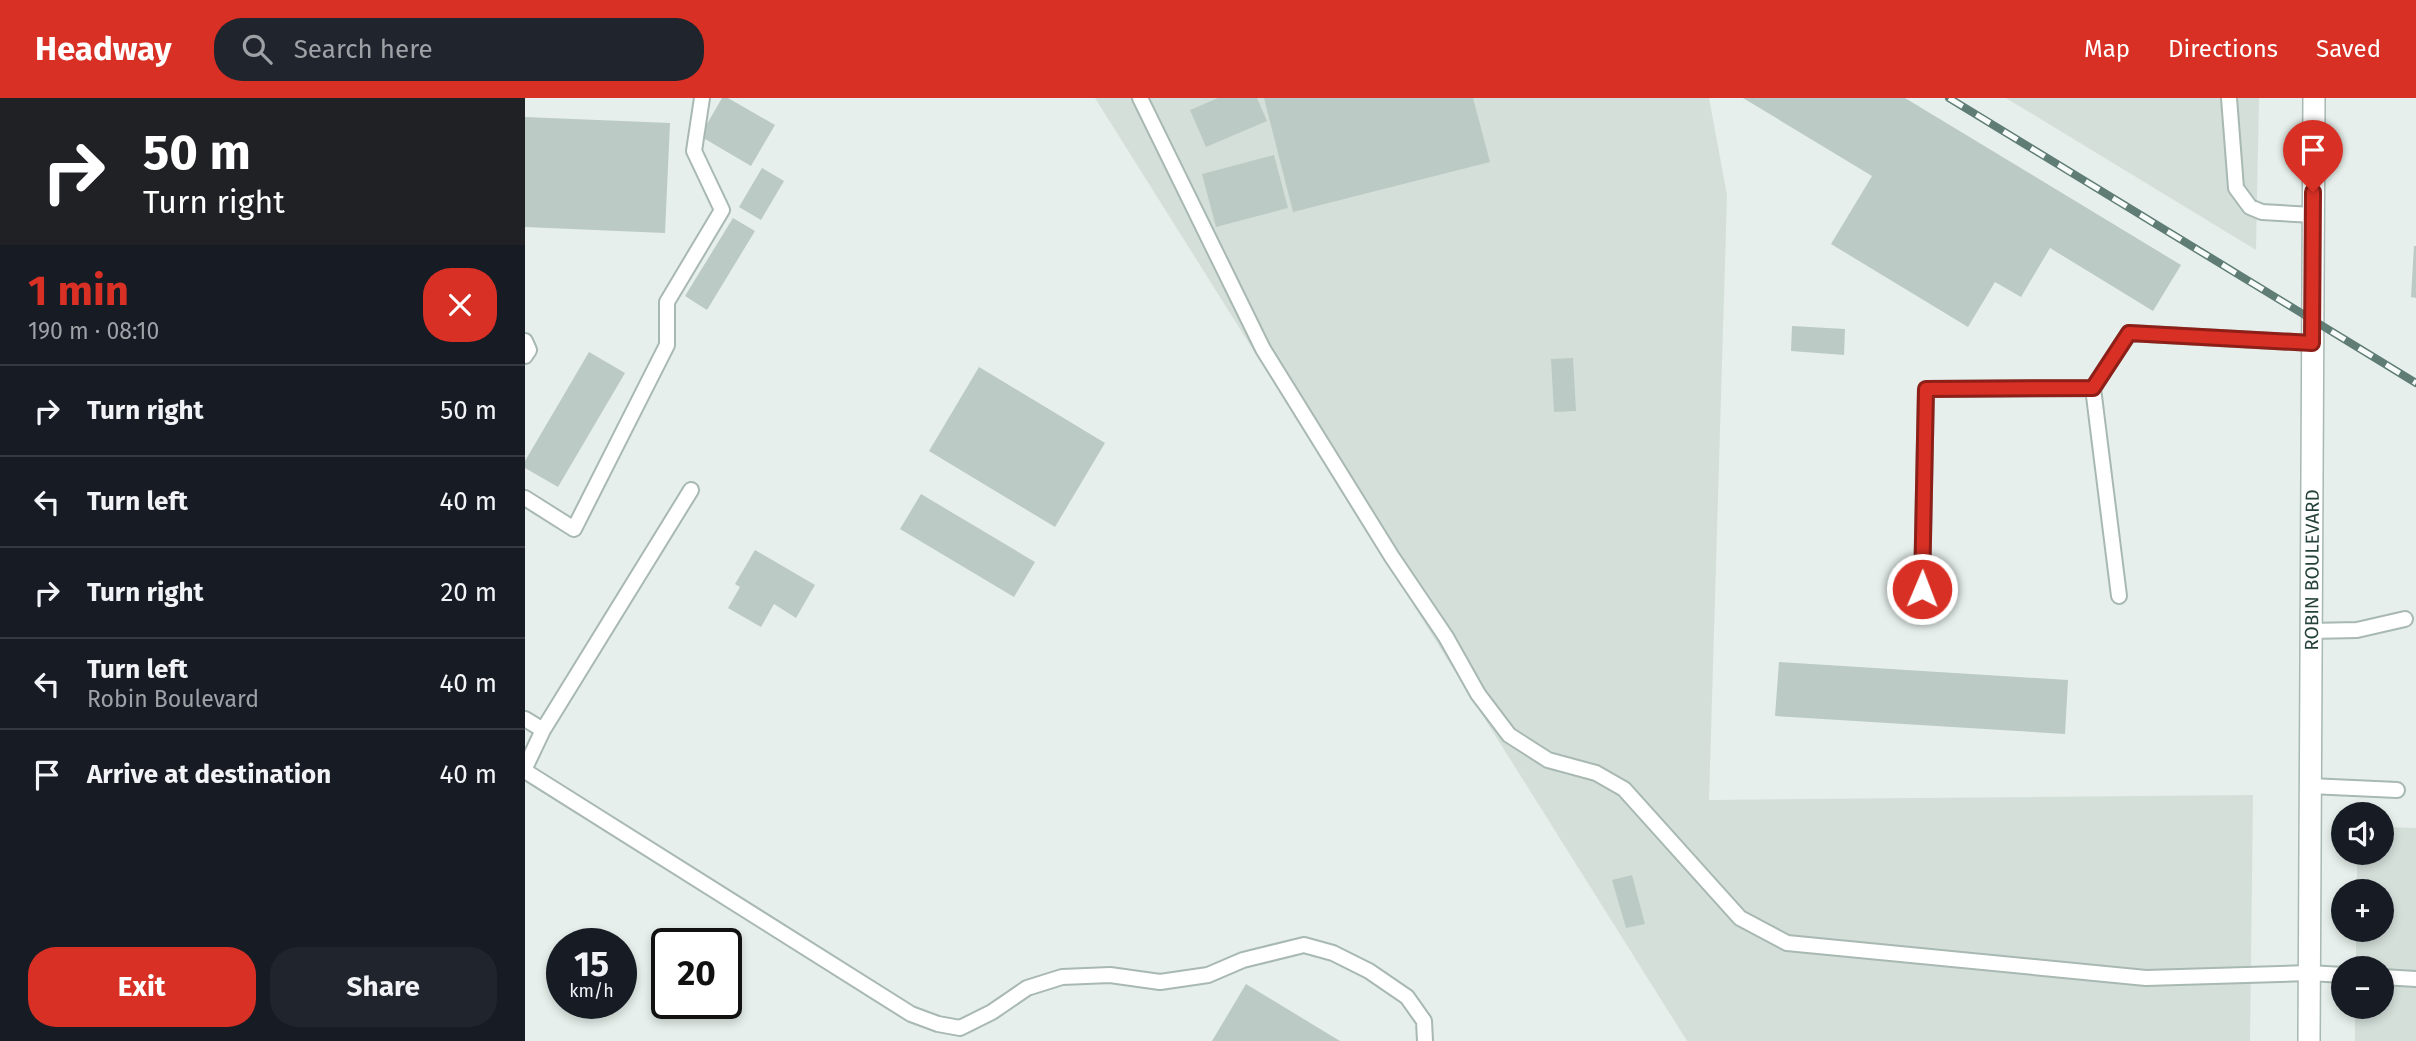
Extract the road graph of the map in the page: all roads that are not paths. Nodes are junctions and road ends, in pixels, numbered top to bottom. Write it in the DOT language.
graph roads {
  1 [pos="702,98"];
  2 [pos="1140,98"];
  3 [pos="2229,98"];
  4 [pos="2314,98"];
  5 [pos="2313,215"];
  6 [pos="525,341"];
  7 [pos="2312,343"];
  8 [pos="525,356"];
  9 [pos="2093,388"];
  10 [pos="691,490"];
  11 [pos="525,498"];
  12 [pos="1922,589"];
  13 [pos="2119,596"];
  14 [pos="2405,619"];
  15 [pos="2310,631"];
  16 [pos="525,719"];
  17 [pos="543,730"];
  18 [pos="525,769"];
  19 [pos="2310,786"];
  20 [pos="2397,790"];
  21 [pos="2309,973"];
  22 [pos="2331,974"];
  23 [pos="2394,978"];
  24 [pos="2416,979"];
  25 [pos="1425,1041"];
  26 [pos="2309,1041"];
  1 -- 11 [label="lane"];
  2 -- 21 [label="lane"];
  3 -- 5 [label="lane"];
  4 -- 5 [label="street, ROBIN BOULEVARD"];
  5 -- 7 [label="street, ROBIN BOULEVARD"];
  6 -- 8 [label="lane"];
  7 -- 9 [label="lane"];
  7 -- 15 [label="street, ROBIN BOULEVARD"];
  9 -- 12 [label="lane"];
  9 -- 13 [label="lane"];
  10 -- 17 [label="lane"];
  14 -- 15 [label="lane"];
  15 -- 19 [label="street, ROBIN BOULEVARD"];
  16 -- 17 [label="lane"];
  17 -- 18 [label="lane"];
  18 -- 25 [label="lane"];
  19 -- 20 [label="lane"];
  19 -- 21 [label="street, ROBIN BOULEVARD"];
  21 -- 22 [label="lane"];
  21 -- 26 [label="street, ROBIN BOULEVARD"];
  23 -- 24 [label="lane"];
}
